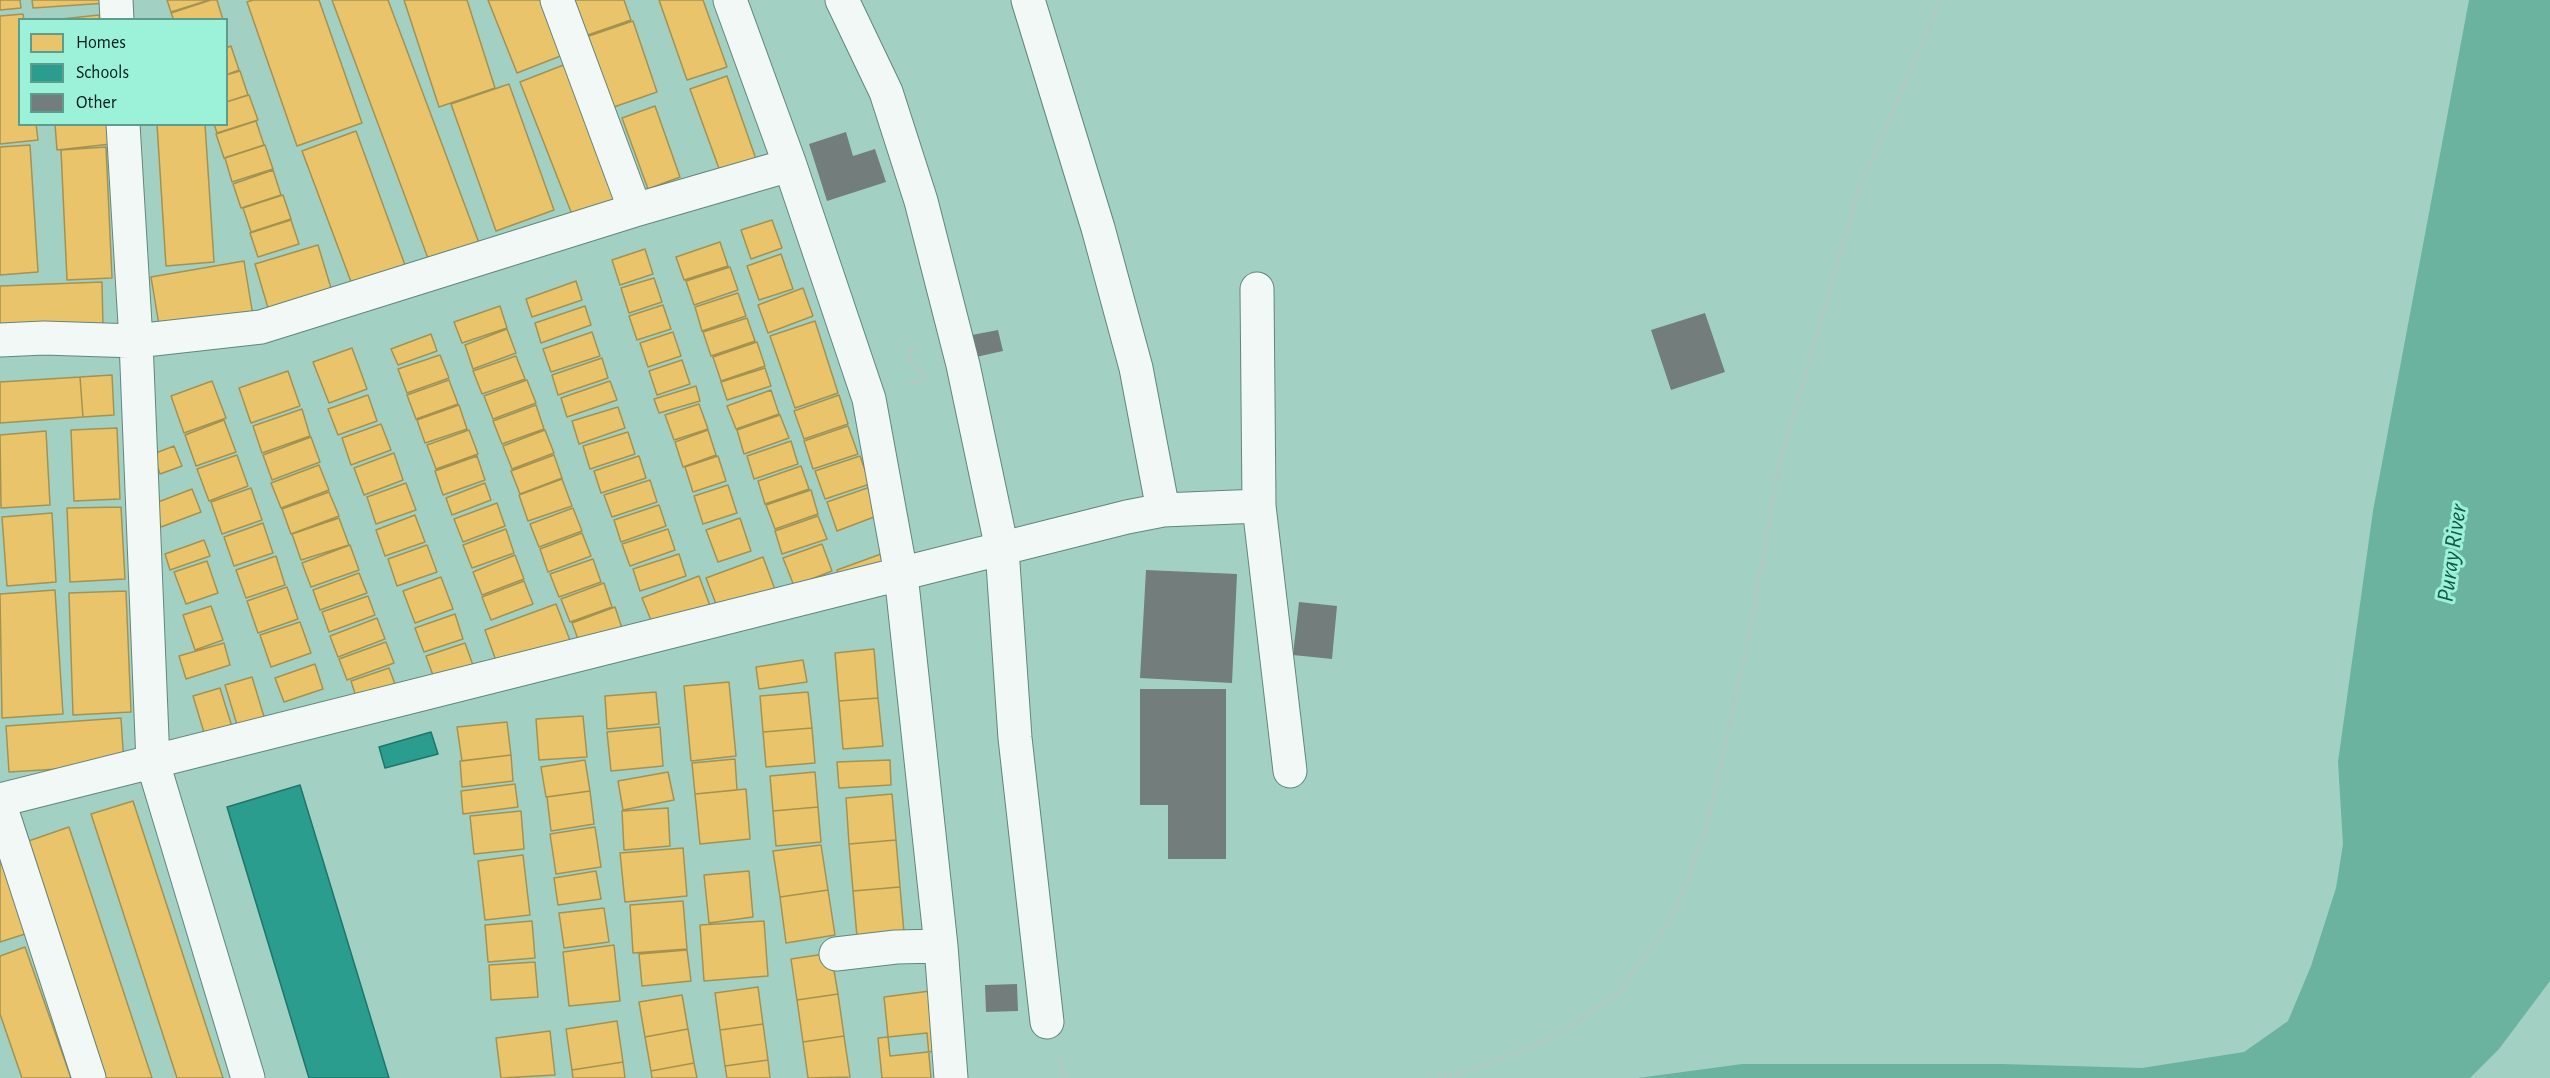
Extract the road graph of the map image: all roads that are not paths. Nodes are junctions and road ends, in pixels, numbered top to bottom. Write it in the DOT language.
graph roads {
  1 [pos="116,0"];
  2 [pos="557,0"];
  3 [pos="730,0"];
  4 [pos="842,0"];
  5 [pos="1028,0"];
  6 [pos="117,18"];
  7 [pos="123,126"];
  8 [pos="790,165"];
  9 [pos="635,210"];
  10 [pos="1257,289"];
  11 [pos="0,340"];
  12 [pos="136,341"];
  13 [pos="1259,506"];
  14 [pos="1163,510"];
  15 [pos="1002,549"];
  16 [pos="901,574"];
  17 [pos="153,763"];
  18 [pos="1290,771"];
  19 [pos="0,800"];
  20 [pos="0,805"];
  21 [pos="941,946"];
  22 [pos="836,954"];
  23 [pos="1047,1022"];
  24 [pos="89,1078"];
  25 [pos="248,1078"];
  26 [pos="951,1078"];
  1 -- 6 [label="street"];
  2 -- 9 [label="street"];
  3 -- 8 [label="street"];
  4 -- 15 [label="street"];
  5 -- 14 [label="street"];
  7 -- 12 [label="street"];
  8 -- 9 [label="street"];
  8 -- 16 [label="street"];
  9 -- 12 [label="street"];
  10 -- 13 [label="street"];
  11 -- 12 [label="street"];
  12 -- 17 [label="street"];
  13 -- 14 [label="street"];
  13 -- 18 [label="street"];
  14 -- 15 [label="street"];
  15 -- 16 [label="street"];
  15 -- 23 [label="street"];
  16 -- 17 [label="street"];
  16 -- 21 [label="street"];
  17 -- 19 [label="street"];
  17 -- 25 [label="street"];
  20 -- 24 [label="street"];
  21 -- 22 [label="street"];
  21 -- 26 [label="street"];
}
